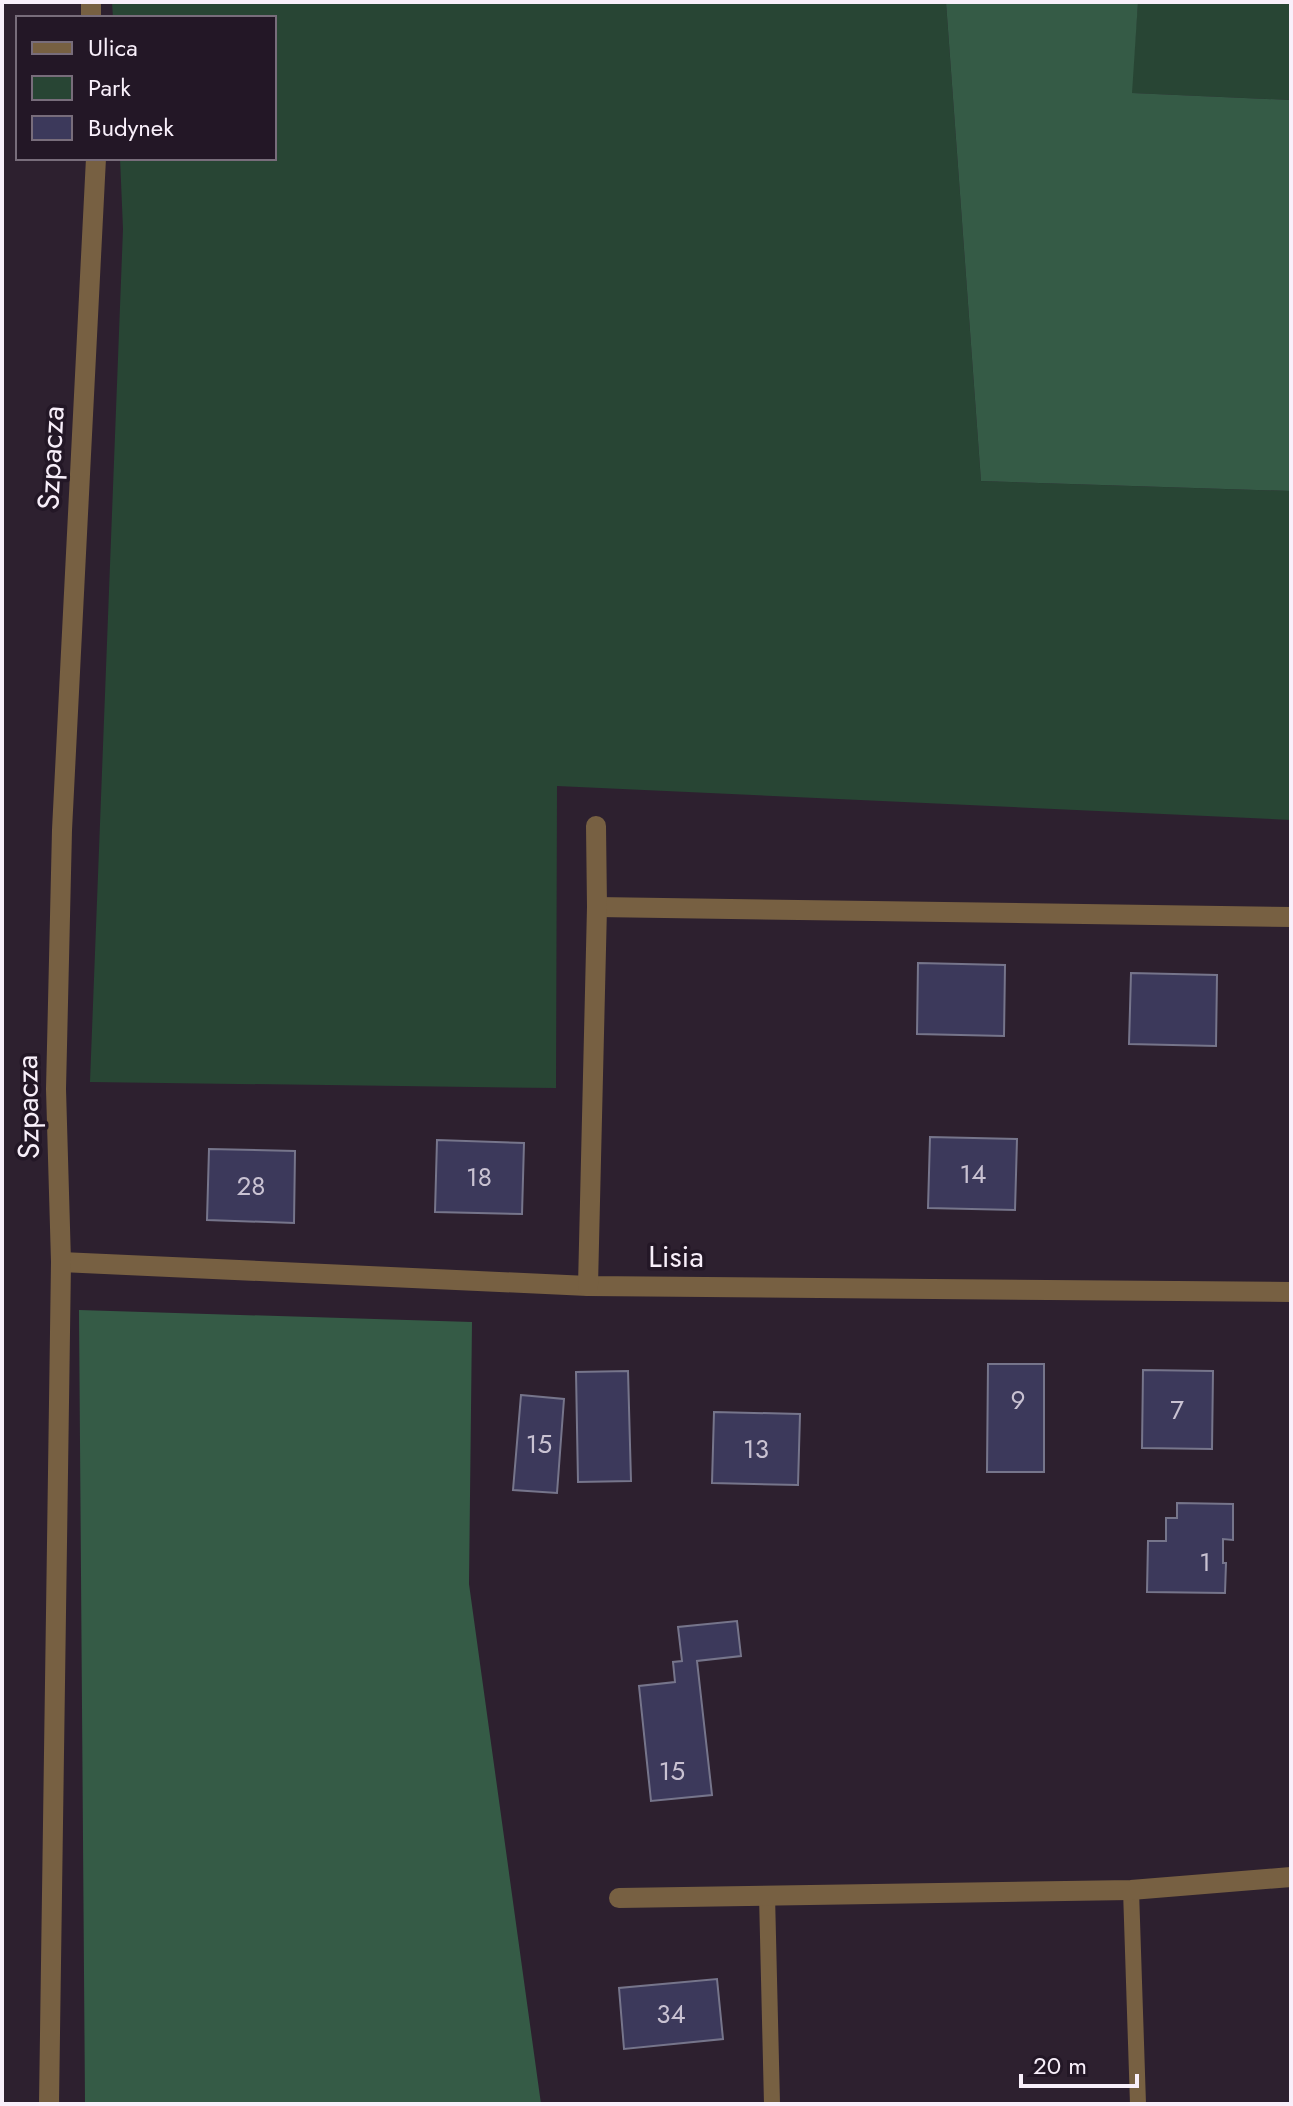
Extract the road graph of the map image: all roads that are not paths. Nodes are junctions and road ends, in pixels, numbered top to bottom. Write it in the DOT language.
graph roads {
  1 [pos="96,160"];
  2 [pos="596,826"];
  3 [pos="597,907"];
  4 [pos="1291,917"];
  5 [pos="61,1262"];
  6 [pos="588,1286"];
  7 [pos="1291,1292"];
  8 [pos="1291,1877"];
  9 [pos="1131,1890"];
  10 [pos="767,1895"];
  11 [pos="619,1898"];
  12 [pos="49,2104"];
  13 [pos="772,2104"];
  14 [pos="1138,2104"];
  1 -- 5 [label="street, Szpacza"];
  2 -- 3 [label="street"];
  3 -- 4 [label="street"];
  3 -- 6 [label="street"];
  5 -- 6 [label="street, Lisia"];
  5 -- 12 [label="street, Szpacza"];
  6 -- 7 [label="street, Lisia"];
  8 -- 9 [label="street"];
  9 -- 10 [label="street"];
  9 -- 14 [label="lane"];
  10 -- 11 [label="street"];
  10 -- 13 [label="lane"];
}
